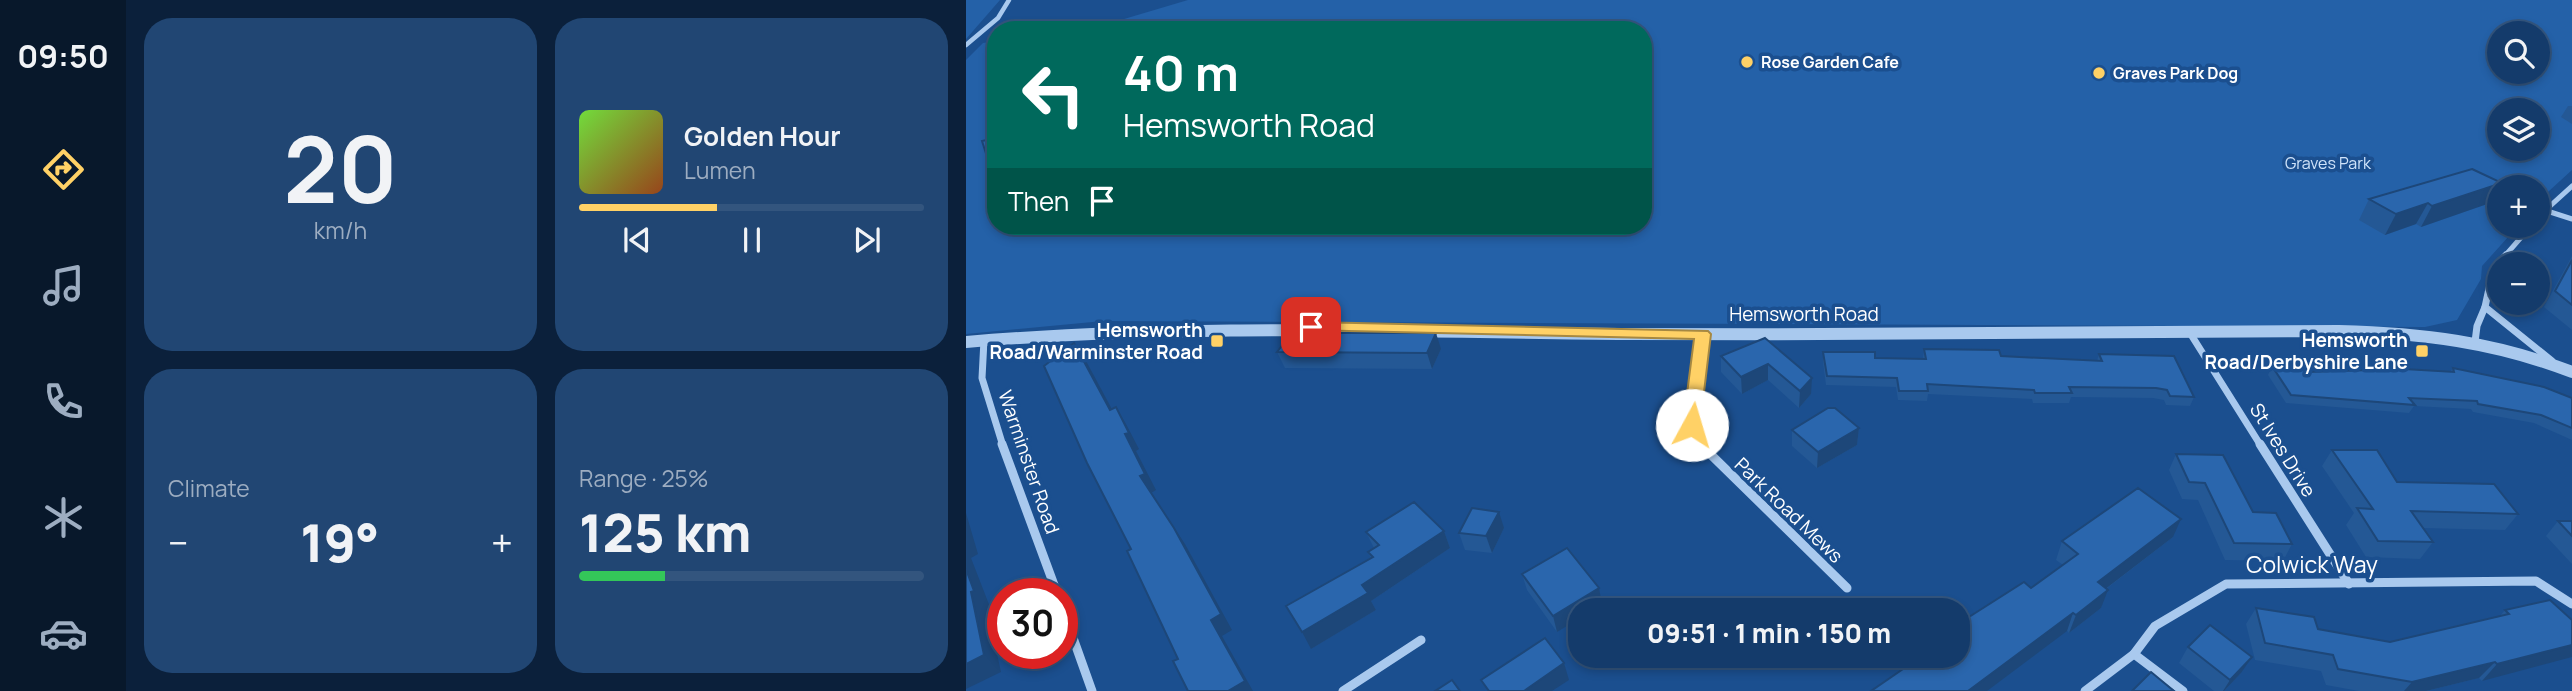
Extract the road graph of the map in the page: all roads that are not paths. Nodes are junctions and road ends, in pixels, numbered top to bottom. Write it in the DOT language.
graph roads {
  1 [pos="1009,0"];
  2 [pos="994,21"];
  3 [pos="987,27"];
  4 [pos="966,45"];
  5 [pos="2572,186"];
  6 [pos="2550,205"];
  7 [pos="2550,212"];
  8 [pos="2572,219"];
  9 [pos="2520,238"];
  10 [pos="2485,307"];
  11 [pos="2190,332"];
  12 [pos="1703,334"];
  13 [pos="984,340"];
  14 [pos="966,342"];
  15 [pos="2475,342"];
  16 [pos="2558,366"];
  17 [pos="2572,372"];
  18 [pos="1051,578"];
  19 [pos="2349,584"];
  20 [pos="1847,588"];
  21 [pos="2572,604"];
  22 [pos="1421,640"];
  23 [pos="1078,652"];
  24 [pos="2134,654"];
  25 [pos="1092,691"];
  26 [pos="1343,691"];
  27 [pos="2085,691"];
  28 [pos="2183,691"];
  1 -- 2 [label="street"];
  3 -- 4 [label="street"];
  5 -- 6 [label="street"];
  7 -- 8 [label="street"];
  9 -- 10 [label="street"];
  10 -- 15 [label="street"];
  10 -- 16 [label="street"];
  11 -- 12 [label="street, Hemsworth Road"];
  11 -- 15 [label="street, Hemsworth Road"];
  11 -- 19 [label="street, St Ives Drive"];
  12 -- 13 [label="street, Hemsworth Road"];
  12 -- 20 [label="street, Park Road Mews"];
  13 -- 14 [label="street, Hemsworth Road"];
  13 -- 18 [label="street, Warminster Road"];
  15 -- 16 [label="street, Hemsworth Road"];
  16 -- 17 [label="street, Hemsworth Road"];
  19 -- 21 [label="street, Colwick Way"];
  19 -- 24 [label="street, Colwick Way"];
  22 -- 26 [label="street"];
  23 -- 25 [label="street"];
  24 -- 27 [label="street, Colwick Way"];
  24 -- 28 [label="street"];
}
